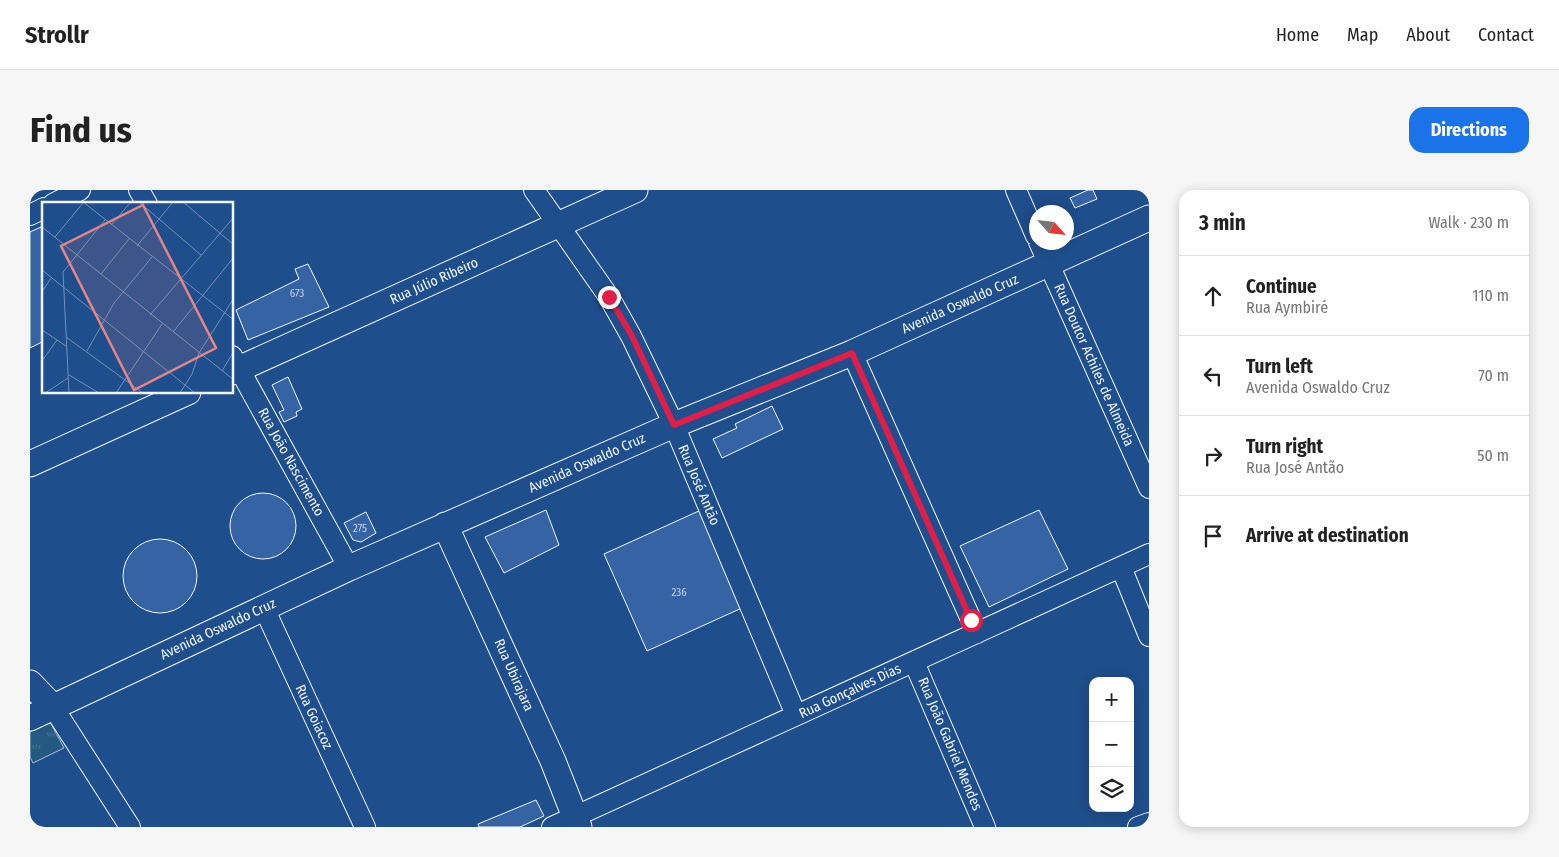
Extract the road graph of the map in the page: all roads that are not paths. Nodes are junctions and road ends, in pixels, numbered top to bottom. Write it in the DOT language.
graph roads {
  1 [pos="80,190"];
  2 [pos="140,190"];
  3 [pos="534,190"];
  4 [pos="635,190"];
  5 [pos="1016,190"];
  6 [pos="57,202"];
  7 [pos="146,202"];
  8 [pos="42,209"];
  9 [pos="30,215"];
  10 [pos="1149,218"];
  11 [pos="1029,220"];
  12 [pos="558,225"];
  13 [pos="1044,253"];
  14 [pos="852,353"];
  15 [pos="235,366"];
  16 [pos="184,394"];
  17 [pos="674,425"];
  18 [pos="30,464"];
  19 [pos="1149,488"];
  20 [pos="445,525"];
  21 [pos="1149,554"];
  22 [pos="1121,567"];
  23 [pos="349,568"];
  24 [pos="264,608"];
  25 [pos="977,633"];
  26 [pos="1149,636"];
  27 [pos="914,662"];
  28 [pos="30,684"];
  29 [pos="53,707"];
  30 [pos="796,715"];
  31 [pos="30,718"];
  32 [pos="577,821"];
  33 [pos="1149,822"];
  34 [pos="130,827"];
  35 [pos="365,827"];
  36 [pos="552,827"];
  37 [pos="985,827"];
  38 [pos="1138,827"];
  1 -- 6 [label="street"];
  2 -- 7 [label="street"];
  3 -- 12 [label="street, Rua José Antão"];
  4 -- 12 [label="main road, Rua Júlio Ribeiro"];
  5 -- 11 [label="street"];
  8 -- 9 [label="street"];
  10 -- 13 [label="main road, Avenida Oswaldo Cruz"];
  12 -- 15 [label="main road, Rua Júlio Ribeiro"];
  12 -- 17 [label="street, Rua José Antão"];
  13 -- 14 [label="main road, Avenida Oswaldo Cruz"];
  13 -- 19 [label="street, Rua Doutor Achiles de Almeida"];
  14 -- 17 [label="main road, Avenida Oswaldo Cruz"];
  14 -- 25 [label="street"];
  15 -- 23 [label="street, Rua João Nascimento"];
  16 -- 18 [label="main road"];
  17 -- 20 [label="main road, Avenida Oswaldo Cruz"];
  17 -- 30 [label="street, Rua José Antão"];
  20 -- 23 [label="main road, Avenida Oswaldo Cruz"];
  20 -- 32 [label="main road, Rua Ubirajara"];
  21 -- 22 [label="street, Rua Gonçalves Dias"];
  22 -- 25 [label="street, Rua Gonçalves Dias"];
  22 -- 26 [label="street"];
  23 -- 24 [label="main road, Avenida Oswaldo Cruz"];
  24 -- 29 [label="main road, Avenida Oswaldo Cruz"];
  24 -- 35 [label="street, Rua Goiacoz"];
  25 -- 27 [label="street, Rua Gonçalves Dias"];
  27 -- 30 [label="street, Rua Gonçalves Dias"];
  27 -- 37 [label="street, Rua João Gabriel Mendes"];
  28 -- 29 [label="main road"];
  29 -- 31 [label="main road, Avenida Oswaldo Cruz"];
  29 -- 34 [label="street"];
  30 -- 32 [label="street, Rua Gonçalves Dias"];
  32 -- 36 [label="street, Rua Gonçalves Dias"];
  33 -- 38 [label="street"];
}
